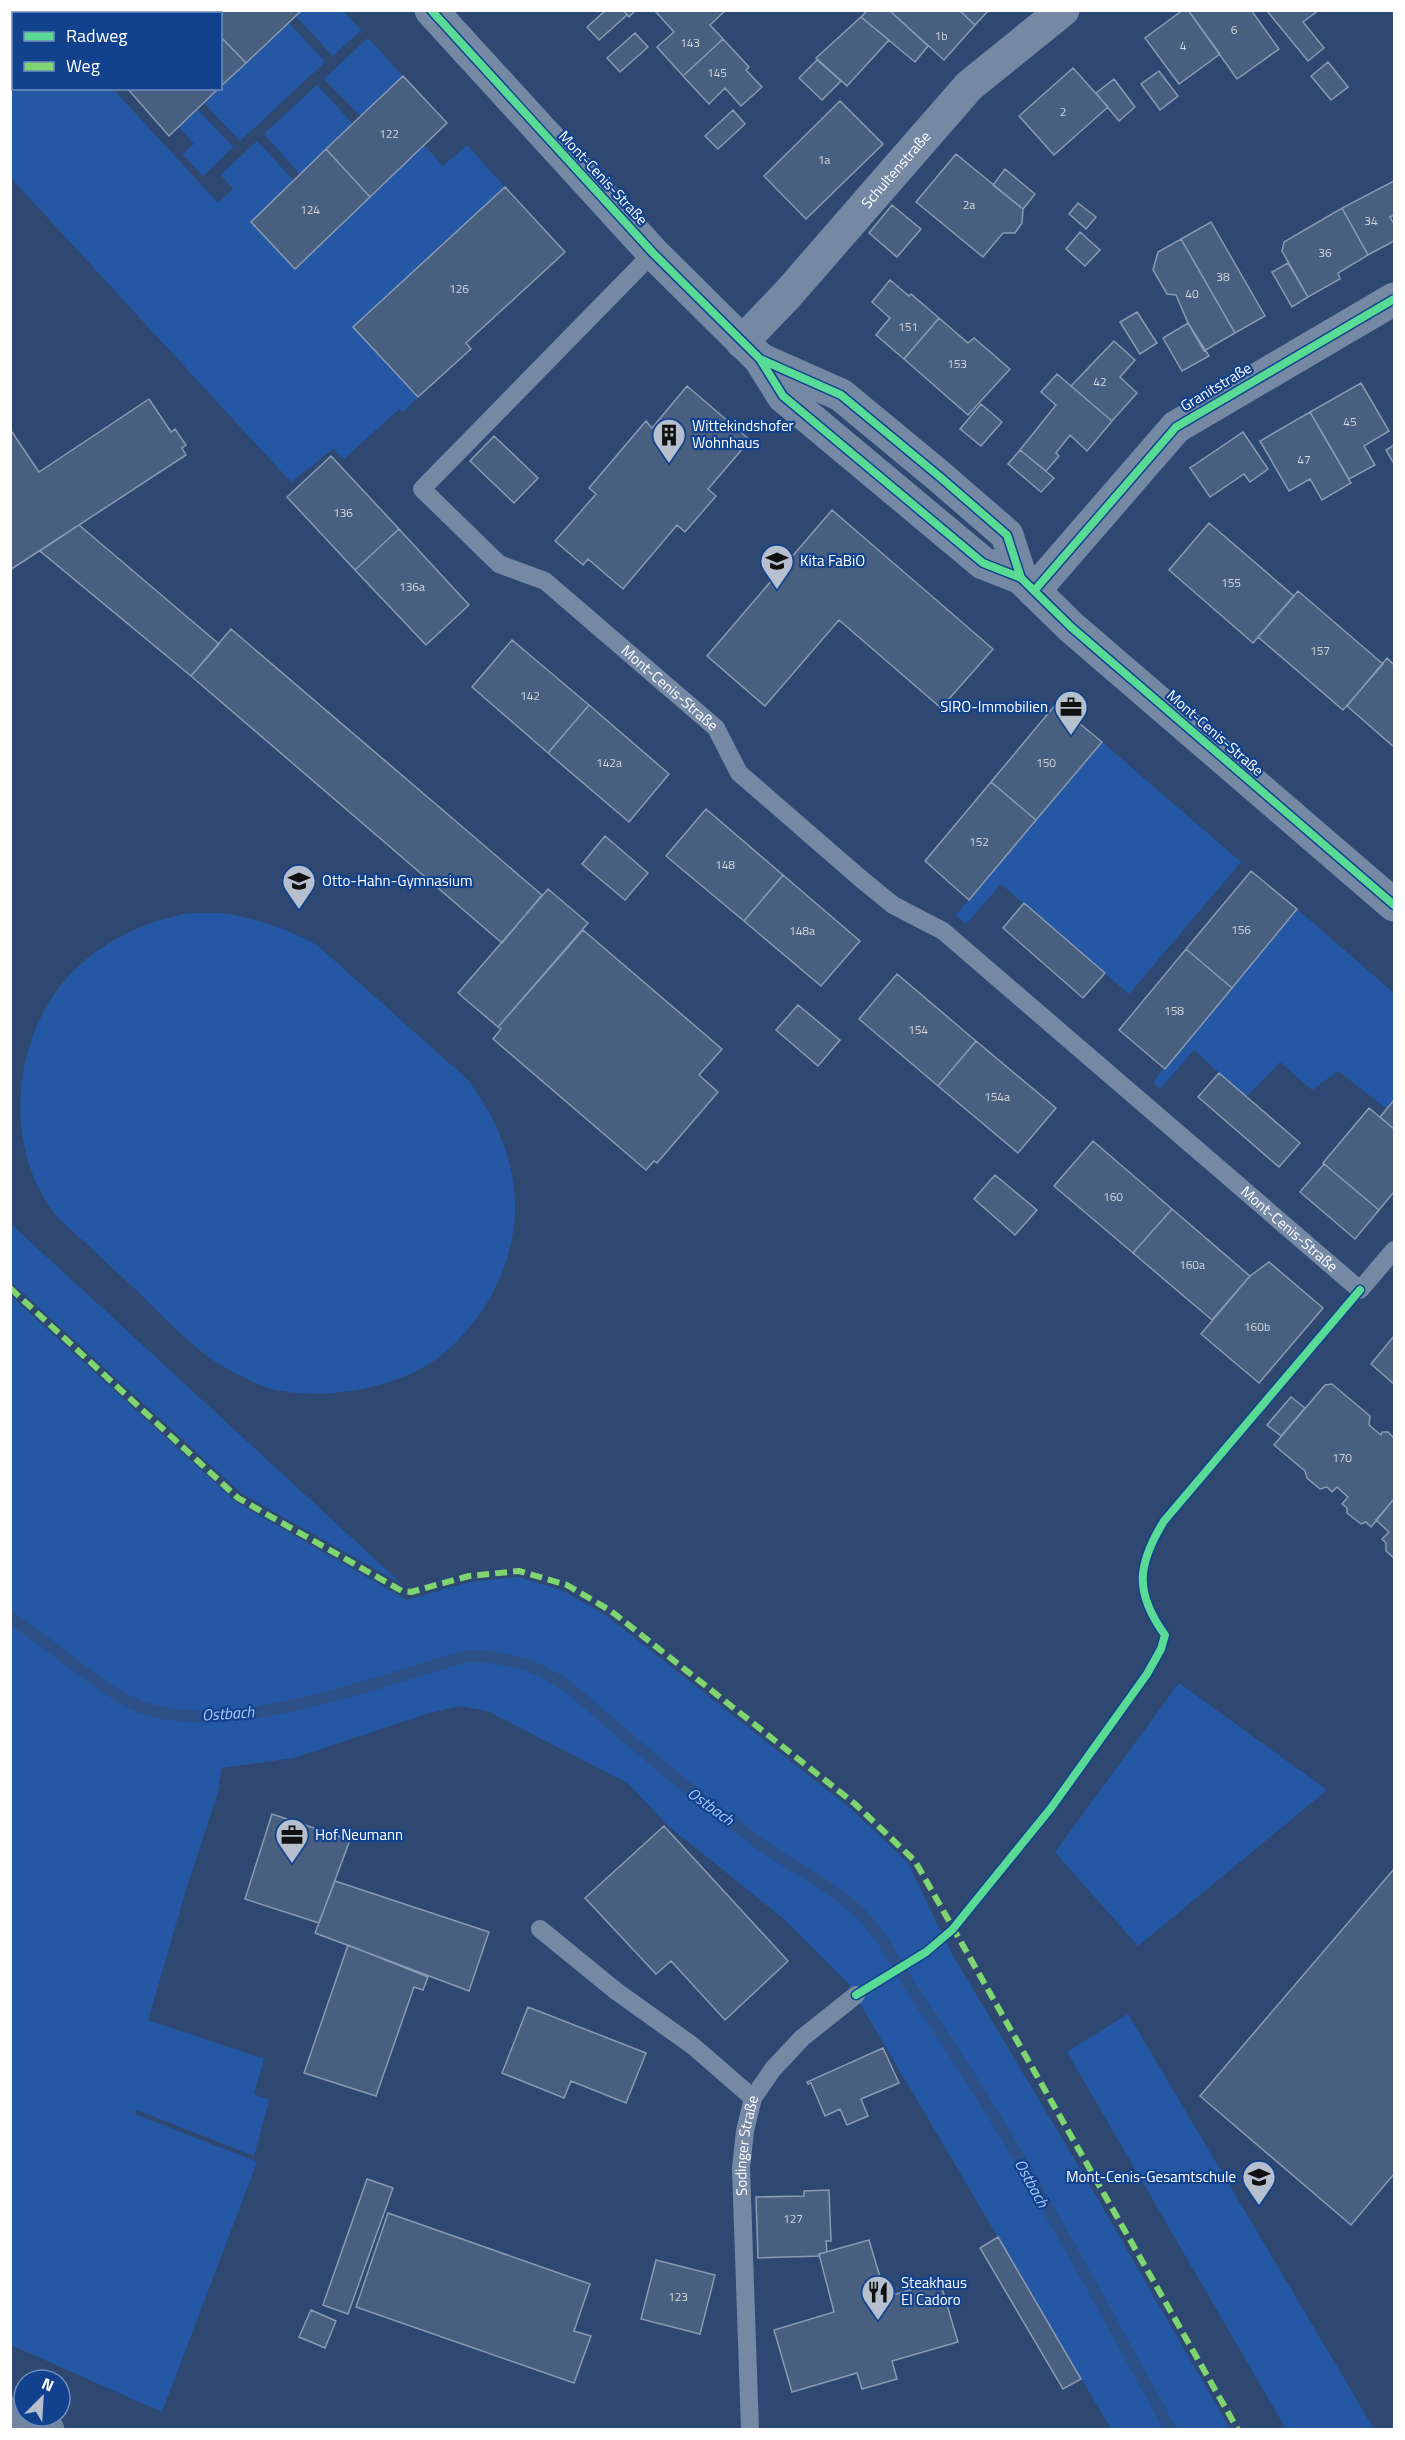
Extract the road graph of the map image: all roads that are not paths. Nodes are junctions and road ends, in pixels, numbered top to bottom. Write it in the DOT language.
graph roads {
  1 [pos="431,10"];
  2 [pos="1063,10"];
  3 [pos="653,253"];
  4 [pos="1395,299"];
  5 [pos="751,350"];
  6 [pos="1028,584"];
  7 [pos="1395,905"];
  8 [pos="1395,1250"];
  9 [pos="540,1929"];
  10 [pos="856,1995"];
  11 [pos="753,2098"];
  12 [pos="10,2413"];
  13 [pos="48,2430"];
  14 [pos="750,2430"];
  1 -- 3 [label="street, Mont-Cenis-Straße"];
  2 -- 5 [label="street, Schultenstraße"];
  3 -- 5 [label="street, Mont-Cenis-Straße"];
  3 -- 8 [label="lane, Mont-Cenis-Straße"];
  4 -- 6 [label="street, Granitstraße"];
  5 -- 6 [label="street, Mont-Cenis-Straße"];
  6 -- 7 [label="street, Mont-Cenis-Straße"];
  9 -- 11 [label="lane, Sodinger Straße"];
  10 -- 11 [label="lane"];
  11 -- 14 [label="lane, Sodinger Straße"];
  12 -- 13 [label="main road"];
}
